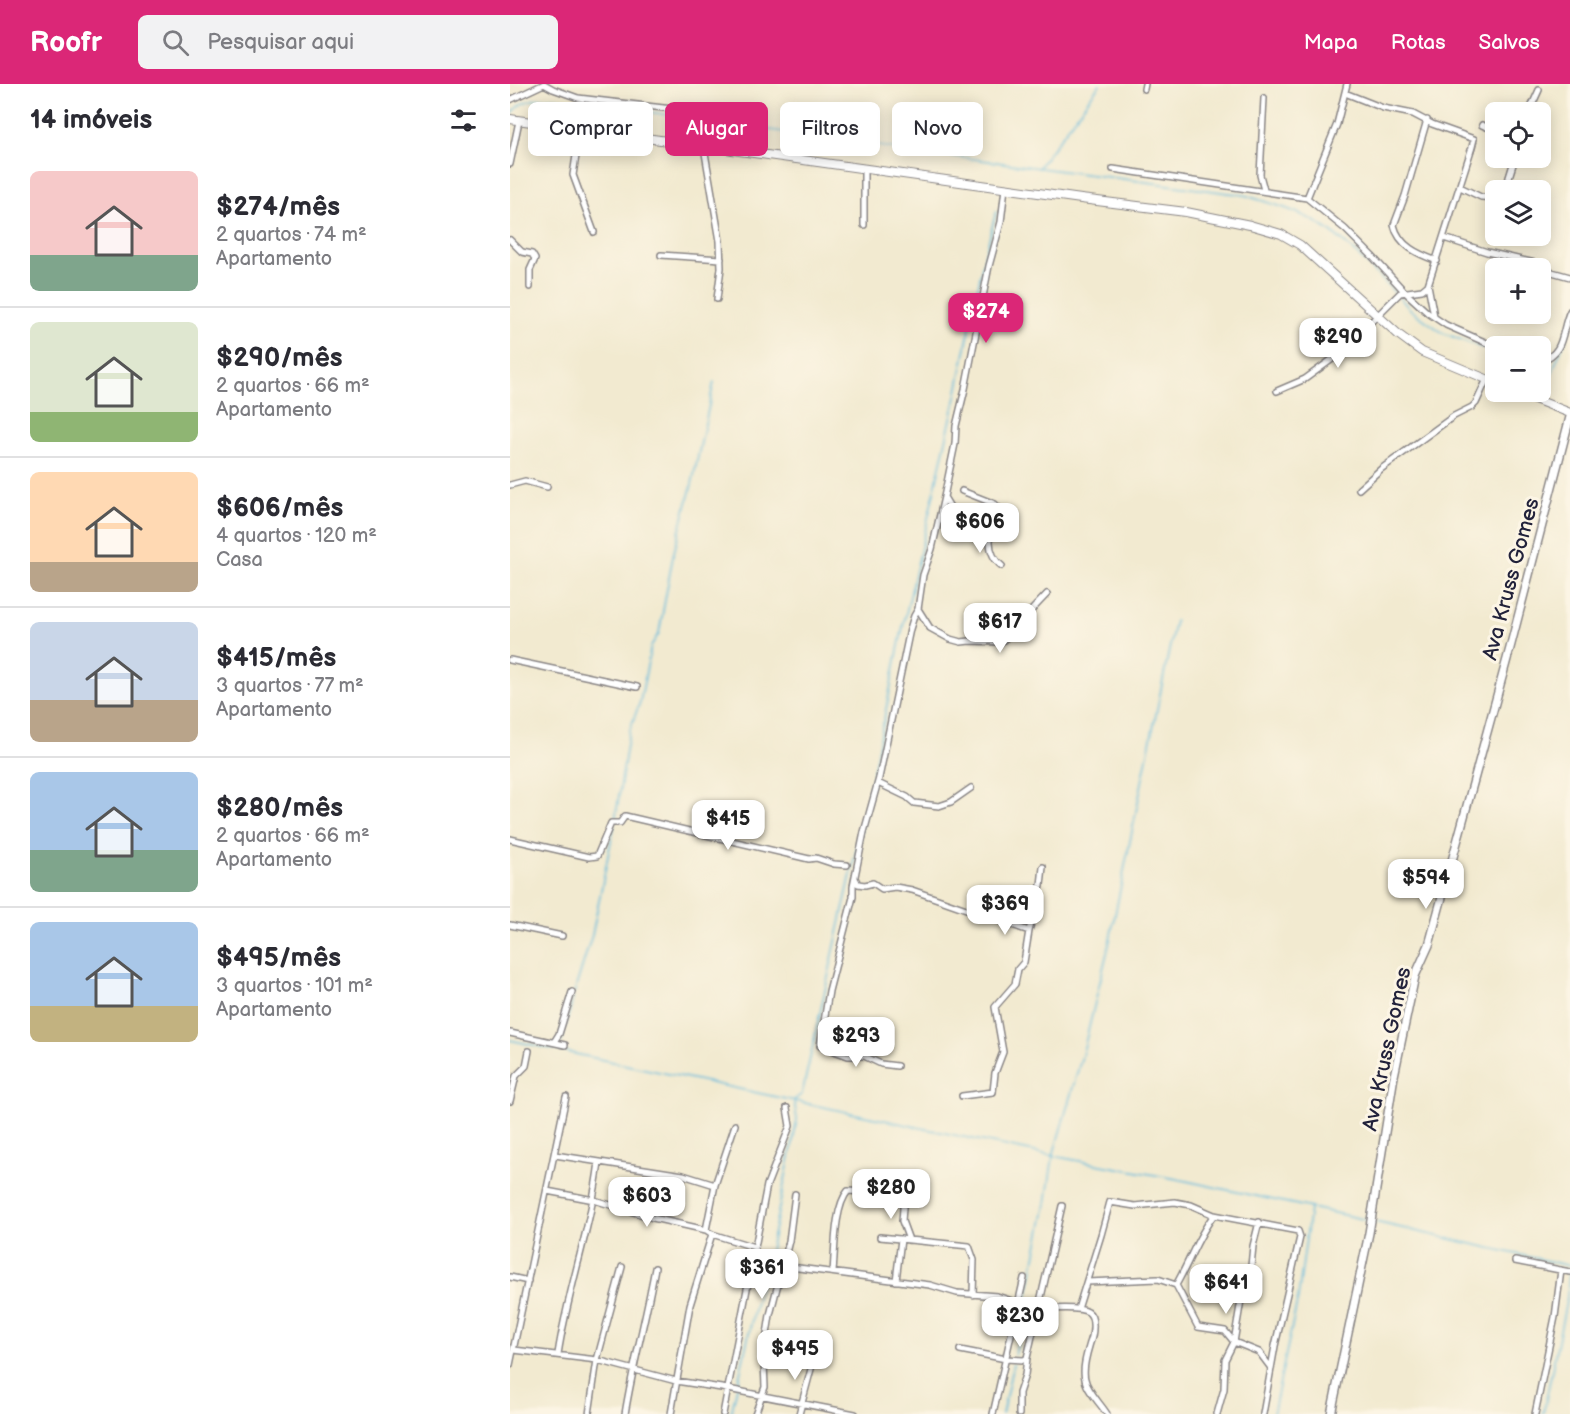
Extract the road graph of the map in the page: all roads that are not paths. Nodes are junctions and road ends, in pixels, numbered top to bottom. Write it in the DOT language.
graph roads {
  1 [pos="1347,84"];
  2 [pos="1539,90"];
  3 [pos="1345,93"];
  4 [pos="1264,98"];
  5 [pos="510,100"];
  6 [pos="1534,102"];
  7 [pos="665,108"];
  8 [pos="515,120"];
  9 [pos="1427,120"];
  10 [pos="1482,125"];
  11 [pos="1485,126"];
  12 [pos="768,155"];
  13 [pos="576,156"];
  14 [pos="706,156"];
  15 [pos="510,164"];
  16 [pos="864,168"];
  17 [pos="1113,169"];
  18 [pos="1460,187"];
  19 [pos="1005,188"];
  20 [pos="1264,190"];
  21 [pos="1485,197"];
  22 [pos="1307,198"];
  23 [pos="864,225"];
  24 [pos="594,232"];
  25 [pos="1444,238"];
  26 [pos="510,240"];
  27 [pos="661,255"];
  28 [pos="720,259"];
  29 [pos="1437,261"];
  30 [pos="1570,277"];
  31 [pos="1428,285"];
  32 [pos="530,287"];
  33 [pos="1402,293"];
  34 [pos="717,299"];
  35 [pos="1570,311"];
  36 [pos="1378,315"];
  37 [pos="1434,316"];
  38 [pos="1485,342"];
  39 [pos="1551,355"];
  40 [pos="1485,378"];
  41 [pos="1485,390"];
  42 [pos="1277,391"];
  43 [pos="1540,402"];
  44 [pos="1570,415"];
  45 [pos="510,485"];
  46 [pos="547,487"];
  47 [pos="1359,489"];
  48 [pos="962,491"];
  49 [pos="944,497"];
  50 [pos="940,515"];
  51 [pos="957,518"];
  52 [pos="990,528"];
  53 [pos="1002,566"];
  54 [pos="1047,594"];
  55 [pos="918,609"];
  56 [pos="510,660"];
  57 [pos="637,687"];
  58 [pos="878,783"];
  59 [pos="972,788"];
  60 [pos="510,839"];
  61 [pos="848,865"];
  62 [pos="1043,867"];
  63 [pos="855,878"];
  64 [pos="510,925"];
  65 [pos="1029,931"];
  66 [pos="561,936"];
  67 [pos="572,992"];
  68 [pos="510,1033"];
  69 [pos="556,1043"];
  70 [pos="566,1045"];
  71 [pos="529,1051"];
  72 [pos="897,1066"];
  73 [pos="566,1096"];
  74 [pos="962,1096"];
  75 [pos="510,1101"];
  76 [pos="787,1108"];
  77 [pos="735,1125"];
  78 [pos="555,1155"];
  79 [pos="599,1162"];
  80 [pos="715,1185"];
  81 [pos="547,1191"];
  82 [pos="795,1194"];
  83 [pos="904,1195"];
  84 [pos="926,1196"];
  85 [pos="594,1200"];
  86 [pos="1062,1206"];
  87 [pos="1214,1215"];
  88 [pos="1259,1222"];
  89 [pos="706,1230"];
  90 [pos="712,1234"];
  91 [pos="880,1237"];
  92 [pos="901,1239"];
  93 [pos="909,1240"];
  94 [pos="754,1247"];
  95 [pos="753,1255"];
  96 [pos="1515,1261"];
  97 [pos="783,1266"];
  98 [pos="622,1267"];
  99 [pos="656,1269"];
  100 [pos="1562,1270"];
  101 [pos="833,1272"];
  102 [pos="1570,1272"];
  103 [pos="510,1277"];
  104 [pos="1024,1278"];
  105 [pos="528,1281"];
  106 [pos="896,1281"];
  107 [pos="1087,1282"];
  108 [pos="1176,1285"];
  109 [pos="973,1295"];
  110 [pos="1018,1303"];
  111 [pos="1078,1309"];
  112 [pos="1037,1310"];
  113 [pos="1234,1342"];
  114 [pos="514,1350"];
  115 [pos="960,1350"];
  116 [pos="558,1354"];
  117 [pos="814,1354"];
  118 [pos="1027,1358"];
  119 [pos="1006,1359"];
  120 [pos="597,1360"];
  121 [pos="510,1365"];
  122 [pos="1271,1368"];
  123 [pos="633,1369"];
  124 [pos="676,1381"];
  125 [pos="733,1390"];
  126 [pos="761,1396"];
  127 [pos="801,1404"];
  128 [pos="589,1414"];
  129 [pos="625,1414"];
  130 [pos="671,1414"];
  131 [pos="723,1414"];
  132 [pos="755,1414"];
  133 [pos="799,1414"];
  134 [pos="855,1414"];
  135 [pos="993,1414"];
  136 [pos="1019,1414"];
  137 [pos="1107,1414"];
  138 [pos="1217,1414"];
  139 [pos="1263,1414"];
  140 [pos="1331,1414"];
  141 [pos="1535,1414"];
  1 -- 3 [label="street"];
  2 -- 6 [label="street"];
  3 -- 9 [label="street"];
  3 -- 22 [label="street"];
  4 -- 20 [label="street"];
  5 -- 7 [label="street"];
  8 -- 15 [label="street"];
  9 -- 18 [label="street"];
  9 -- 29 [label="street"];
  10 -- 11 [label="street"];
  12 -- 16 [label="main road"];
  13 -- 24 [label="street"];
  14 -- 28 [label="street"];
  16 -- 19 [label="main road"];
  16 -- 23 [label="street"];
  17 -- 20 [label="street"];
  18 -- 21 [label="street"];
  18 -- 25 [label="street"];
  19 -- 36 [label="main road"];
  19 -- 49 [label="street"];
  20 -- 22 [label="street"];
  22 -- 33 [label="street"];
  25 -- 29 [label="street"];
  25 -- 30 [label="street"];
  26 -- 32 [label="street"];
  27 -- 28 [label="street"];
  28 -- 34 [label="street"];
  29 -- 31 [label="street"];
  31 -- 33 [label="street"];
  31 -- 37 [label="street"];
  33 -- 36 [label="street"];
  33 -- 37 [label="street"];
  35 -- 39 [label="street"];
  36 -- 40 [label="main road"];
  36 -- 42 [label="street"];
  37 -- 38 [label="street"];
  41 -- 47 [label="street"];
  43 -- 44 [label="main road"];
  44 -- 140 [label="street, Ava Kruss Gomes"];
  45 -- 46 [label="street"];
  48 -- 52 [label="street"];
  49 -- 50 [label="street"];
  49 -- 51 [label="street"];
  50 -- 51 [label="street"];
  50 -- 55 [label="street"];
  51 -- 52 [label="street"];
  52 -- 53 [label="street"];
  54 -- 55 [label="street"];
  55 -- 58 [label="street"];
  56 -- 57 [label="street"];
  58 -- 59 [label="street"];
  58 -- 63 [label="street"];
  60 -- 61 [label="street"];
  62 -- 65 [label="street"];
  63 -- 65 [label="street"];
  63 -- 72 [label="street"];
  64 -- 66 [label="street"];
  65 -- 74 [label="street"];
  67 -- 69 [label="street"];
  68 -- 69 [label="street"];
  69 -- 70 [label="street"];
  71 -- 75 [label="street"];
  73 -- 78 [label="street"];
  76 -- 94 [label="street"];
  77 -- 80 [label="street"];
  78 -- 79 [label="street"];
  78 -- 81 [label="street"];
  79 -- 80 [label="street"];
  79 -- 85 [label="street"];
  80 -- 89 [label="street"];
  81 -- 85 [label="street"];
  81 -- 105 [label="street"];
  82 -- 97 [label="street"];
  83 -- 84 [label="street"];
  83 -- 93 [label="street"];
  83 -- 101 [label="street"];
  85 -- 89 [label="street"];
  85 -- 116 [label="street"];
  86 -- 112 [label="street"];
  87 -- 88 [label="street"];
  87 -- 107 [label="street"];
  87 -- 108 [label="street"];
  88 -- 113 [label="street"];
  88 -- 122 [label="street"];
  89 -- 90 [label="street"];
  90 -- 94 [label="street"];
  90 -- 124 [label="street"];
  91 -- 92 [label="street"];
  92 -- 93 [label="street"];
  92 -- 106 [label="street"];
  93 -- 109 [label="street"];
  94 -- 95 [label="street"];
  95 -- 97 [label="street"];
  95 -- 125 [label="street"];
  96 -- 100 [label="street"];
  97 -- 101 [label="street"];
  97 -- 126 [label="street"];
  98 -- 120 [label="street"];
  99 -- 123 [label="street"];
  100 -- 102 [label="street"];
  100 -- 141 [label="street"];
  101 -- 106 [label="street"];
  103 -- 105 [label="street"];
  104 -- 110 [label="street"];
  105 -- 114 [label="street"];
  106 -- 109 [label="street"];
  107 -- 108 [label="street"];
  107 -- 111 [label="street"];
  108 -- 113 [label="street"];
  109 -- 110 [label="street"];
  110 -- 119 [label="street"];
  111 -- 112 [label="street"];
  111 -- 137 [label="street"];
  112 -- 118 [label="street"];
  113 -- 122 [label="street"];
  113 -- 138 [label="street"];
  114 -- 116 [label="street"];
  114 -- 121 [label="street"];
  115 -- 119 [label="street"];
  116 -- 120 [label="street"];
  117 -- 127 [label="street"];
  118 -- 119 [label="street"];
  118 -- 136 [label="street"];
  119 -- 135 [label="street"];
  120 -- 123 [label="street"];
  120 -- 128 [label="street"];
  122 -- 139 [label="street"];
  123 -- 124 [label="street"];
  123 -- 129 [label="street"];
  124 -- 125 [label="street"];
  124 -- 130 [label="street"];
  125 -- 126 [label="street"];
  125 -- 131 [label="street"];
  126 -- 127 [label="street"];
  126 -- 132 [label="street"];
  127 -- 133 [label="street"];
  127 -- 134 [label="street"];
}
